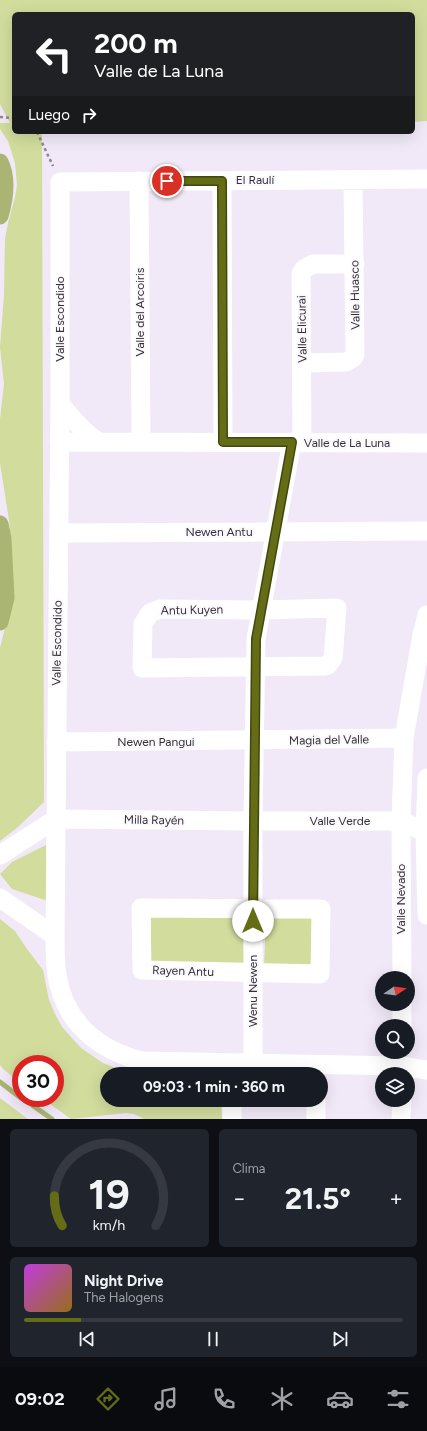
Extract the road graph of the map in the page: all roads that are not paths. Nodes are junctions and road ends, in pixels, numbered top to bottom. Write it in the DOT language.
graph roads {
  1 [pos="427,179"];
  2 [pos="353,180"];
  3 [pos="139,181"];
  4 [pos="222,181"];
  5 [pos="60,182"];
  6 [pos="354,264"];
  7 [pos="302,363"];
  8 [pos="60,403"];
  9 [pos="59,442"];
  10 [pos="98,442"];
  11 [pos="141,442"];
  12 [pos="223,442"];
  13 [pos="297,443"];
  14 [pos="427,443"];
  15 [pos="427,531"];
  16 [pos="275,532"];
  17 [pos="59,533"];
  18 [pos="261,610"];
  19 [pos="427,615"];
  20 [pos="256,668"];
  21 [pos="404,738"];
  22 [pos="255,741"];
  23 [pos="56,742"];
  24 [pos="427,778"];
  25 [pos="56,819"];
  26 [pos="253,821"];
  27 [pos="401,821"];
  28 [pos="425,832"];
  29 [pos="0,855"];
  30 [pos="0,898"];
  31 [pos="253,908"];
  32 [pos="427,915"];
  33 [pos="55,936"];
  34 [pos="402,971"];
  35 [pos="253,973"];
  36 [pos="253,1064"];
  37 [pos="402,1064"];
  38 [pos="219,1067"];
  39 [pos="237,1067"];
  40 [pos="291,1067"];
  41 [pos="328,1068"];
  42 [pos="427,1070"];
  43 [pos="232,1107"];
  44 [pos="316,1107"];
  45 [pos="402,1107"];
  46 [pos="232,1119"];
  47 [pos="316,1119"];
  48 [pos="401,1119"];
  1 -- 2 [label="street, El Raulí"];
  2 -- 4 [label="street, El Raulí"];
  2 -- 6 [label="street, Valle Huasco"];
  3 -- 4 [label="street, El Raulí"];
  3 -- 5 [label="street, El Raulí"];
  3 -- 11 [label="street, Valle del Arcoiris"];
  4 -- 12 [label="street"];
  5 -- 8 [label="street, Valle Escondido"];
  6 -- 7 [label="street, Valle Elicurai"];
  6 -- 7 [label="street, Valle Huasco"];
  7 -- 13 [label="street, Valle Elicurai"];
  8 -- 9 [label="street, Valle Escondido"];
  8 -- 10 [label="street"];
  9 -- 10 [label="street, Valle de La Luna"];
  9 -- 17 [label="street, Valle Escondido"];
  10 -- 11 [label="street, Valle de La Luna"];
  11 -- 12 [label="street, Valle de La Luna"];
  12 -- 13 [label="street, Valle de La Luna"];
  13 -- 14 [label="street, Valle de La Luna"];
  13 -- 16 [label="street, Wenu Newen"];
  15 -- 16 [label="street, Newen Antu"];
  16 -- 17 [label="street, Newen Antu"];
  16 -- 18 [label="street, Wenu Newen"];
  17 -- 23 [label="street, Valle Escondido"];
  18 -- 20 [label="street, Wenu Newen"];
  18 -- 20 [label="street"];
  18 -- 20 [label="street, Antu Kuyen"];
  19 -- 21 [label="street, Valle Nevado"];
  20 -- 22 [label="street, Wenu Newen"];
  21 -- 22 [label="street, Magia del Valle"];
  21 -- 27 [label="street, Valle Nevado"];
  22 -- 23 [label="street, Newen Pangui"];
  22 -- 26 [label="street, Wenu Newen"];
  23 -- 25 [label="street, Valle Escondido"];
  24 -- 28 [label="street"];
  25 -- 26 [label="street, Milla Rayén"];
  25 -- 29 [label="street"];
  25 -- 33 [label="street, Valle Escondido"];
  26 -- 27 [label="street, Valle Verde"];
  26 -- 31 [label="street, Wenu Newen"];
  27 -- 28 [label="street, Valle Verde"];
  27 -- 34 [label="street, Valle Nevado"];
  28 -- 32 [label="street"];
  30 -- 33 [label="street"];
  31 -- 35 [label="street, Wenu Newen"];
  31 -- 35 [label="street"];
  31 -- 35 [label="street, Rayen Antu"];
  33 -- 38 [label="street, Valle Escondido"];
  35 -- 36 [label="street, Wenu Newen"];
  36 -- 39 [label="street, Valle Escondido"];
  36 -- 40 [label="street, Valle Escondido"];
  37 -- 41 [label="street, Valle Escondido"];
  37 -- 42 [label="street, Valle Escondido"];
  43 -- 46 [label="street"];
  44 -- 47 [label="street"];
  45 -- 48 [label="street"];
}
